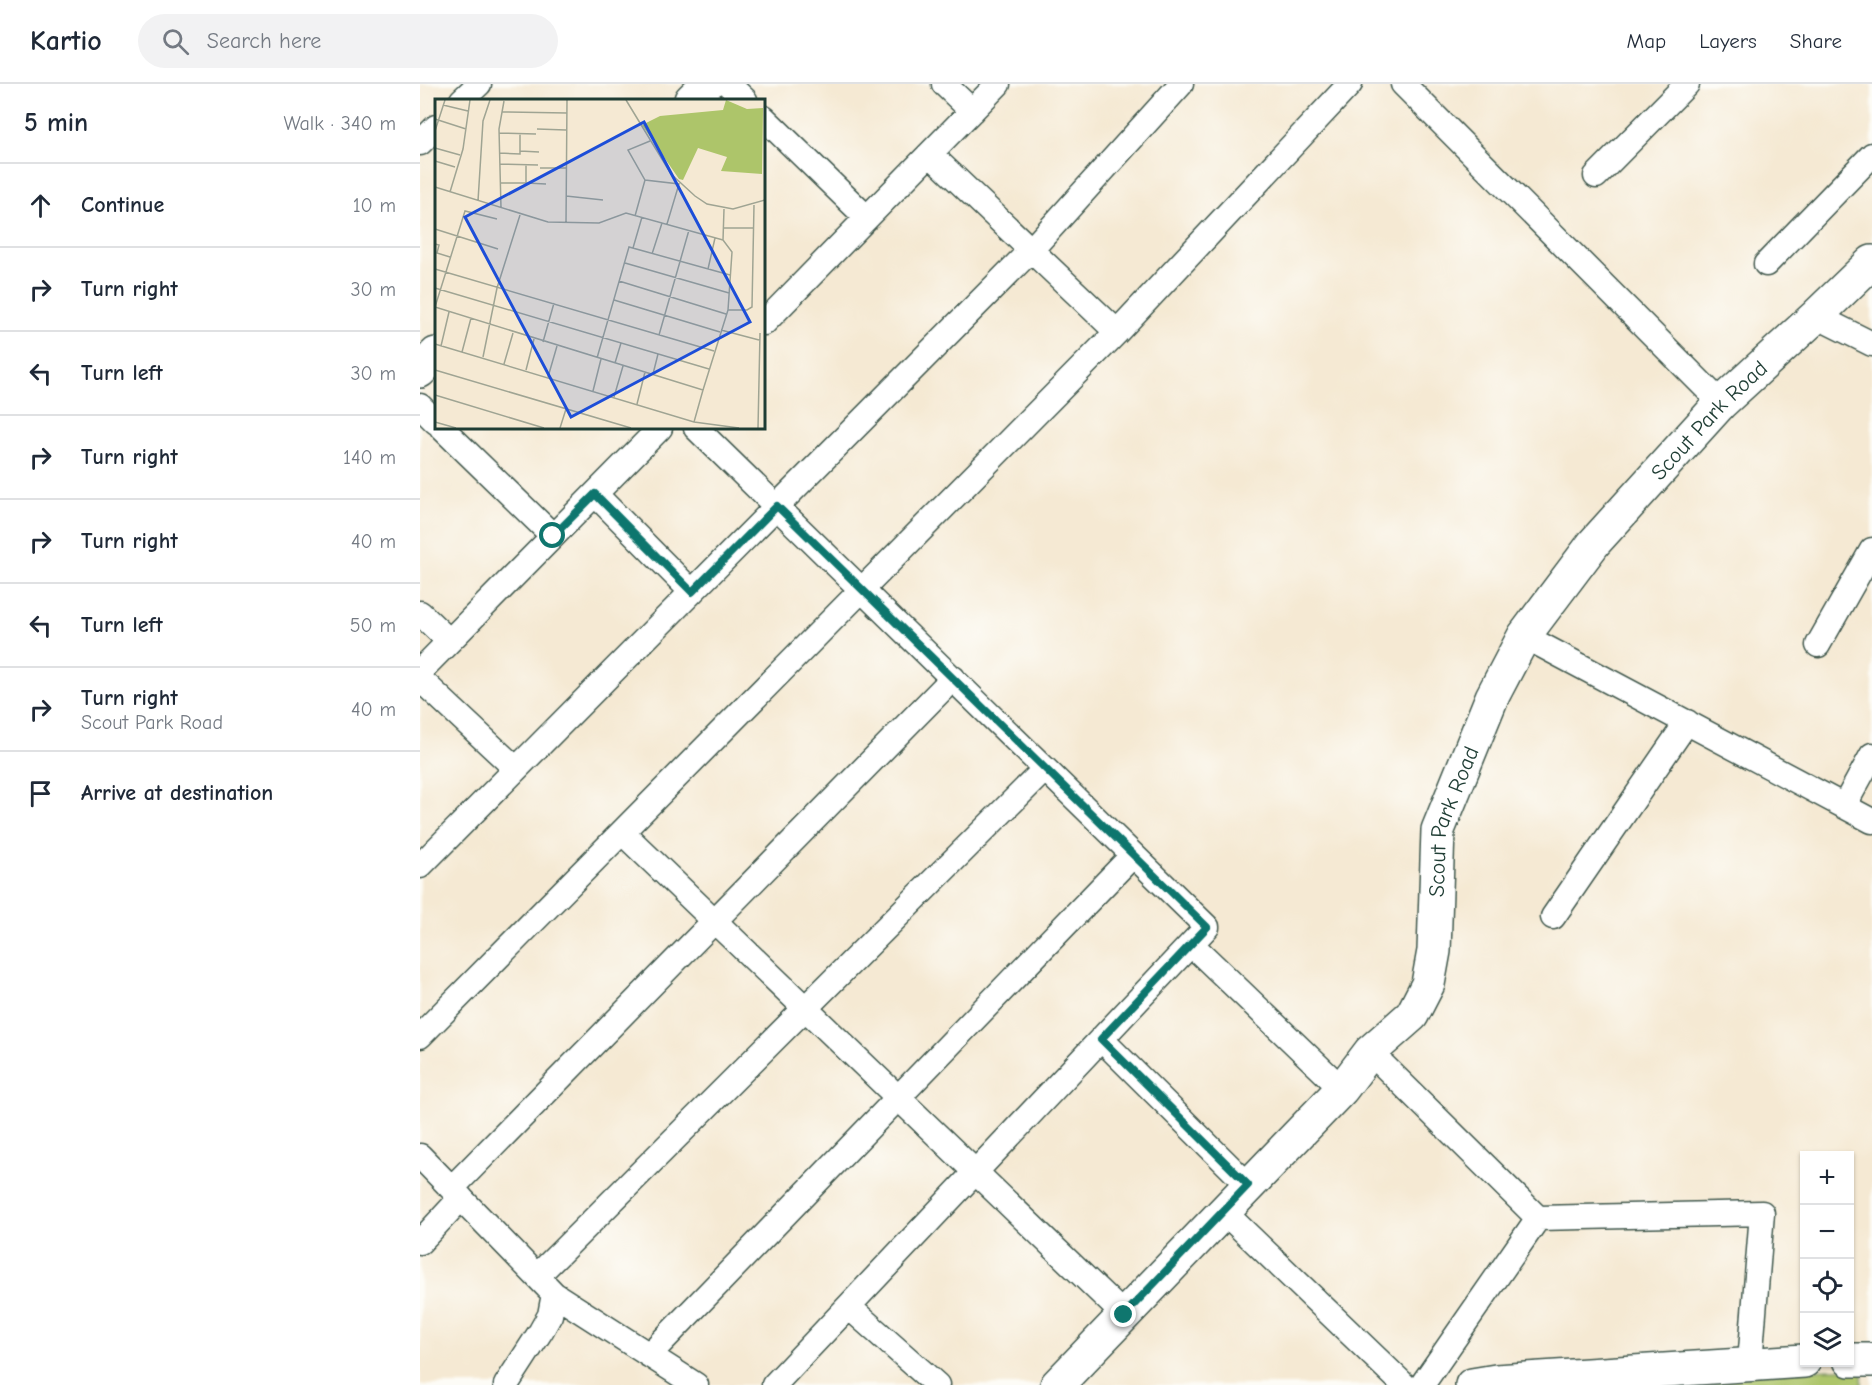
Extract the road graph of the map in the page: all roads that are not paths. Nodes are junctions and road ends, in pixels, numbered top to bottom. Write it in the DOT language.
graph roads {
  1 [pos="479,84"];
  2 [pos="707,84"];
  3 [pos="728,84"];
  4 [pos="944,84"];
  5 [pos="998,84"];
  6 [pos="1181,84"];
  7 [pos="1350,84"];
  8 [pos="1403,84"];
  9 [pos="1688,84"];
  10 [pos="463,99"];
  11 [pos="692,99"];
  12 [pos="745,99"];
  13 [pos="972,111"];
  14 [pos="765,119"];
  15 [pos="435,128"];
  16 [pos="420,143"];
  17 [pos="930,154"];
  18 [pos="1872,155"];
  19 [pos="1596,176"];
  20 [pos="867,218"];
  21 [pos="1031,250"];
  22 [pos="1872,262"];
  23 [pos="1766,264"];
  24 [pos="1816,316"];
  25 [pos="765,322"];
  26 [pos="1117,332"];
  27 [pos="1872,344"];
  28 [pos="435,355"];
  29 [pos="420,371"];
  30 [pos="1721,404"];
  31 [pos="420,406"];
  32 [pos="435,421"];
  33 [pos="443,429"];
  34 [pos="656,429"];
  35 [pos="697,429"];
  36 [pos="595,494"];
  37 [pos="777,506"];
  38 [pos="553,536"];
  39 [pos="1872,550"];
  40 [pos="862,589"];
  41 [pos="692,592"];
  42 [pos="420,613"];
  43 [pos="1524,636"];
  44 [pos="449,641"];
  45 [pos="1818,645"];
  46 [pos="420,671"];
  47 [pos="953,678"];
  48 [pos="420,680"];
  49 [pos="1687,722"];
  50 [pos="1872,755"];
  51 [pos="516,769"];
  52 [pos="1045,769"];
  53 [pos="1844,806"];
  54 [pos="1872,821"];
  55 [pos="622,832"];
  56 [pos="1133,855"];
  57 [pos="420,866"];
  58 [pos="1553,917"];
  59 [pos="714,921"];
  60 [pos="1191,944"];
  61 [pos="805,1009"];
  62 [pos="420,1036"];
  63 [pos="1101,1039"];
  64 [pos="1370,1052"];
  65 [pos="1342,1089"];
  66 [pos="898,1098"];
  67 [pos="420,1156"];
  68 [pos="975,1173"];
  69 [pos="1248,1185"];
  70 [pos="456,1193"];
  71 [pos="1224,1212"];
  72 [pos="1538,1218"];
  73 [pos="420,1242"];
  74 [pos="537,1276"];
  75 [pos="554,1294"];
  76 [pos="849,1306"];
  77 [pos="1124,1315"];
  78 [pos="649,1355"];
  79 [pos="1854,1360"];
  80 [pos="1872,1360"];
  81 [pos="1800,1361"];
  82 [pos="1750,1364"];
  83 [pos="506,1385"];
  84 [pos="696,1385"];
  85 [pos="774,1385"];
  86 [pos="937,1385"];
  87 [pos="1057,1385"];
  88 [pos="1404,1385"];
  89 [pos="1422,1385"];
  90 [pos="1472,1385"];
  1 -- 10 [label="street"];
  2 -- 11 [label="main road"];
  3 -- 12 [label="street"];
  4 -- 13 [label="street"];
  5 -- 13 [label="street"];
  6 -- 21 [label="street"];
  7 -- 26 [label="street"];
  8 -- 30 [label="street"];
  9 -- 19 [label="street"];
  13 -- 17 [label="street"];
  14 -- 20 [label="street"];
  15 -- 16 [label="street"];
  17 -- 20 [label="street"];
  17 -- 21 [label="street"];
  18 -- 23 [label="street"];
  20 -- 25 [label="street"];
  21 -- 26 [label="street"];
  21 -- 37 [label="street"];
  22 -- 24 [label="main road, Scout Park Road"];
  24 -- 27 [label="street"];
  24 -- 30 [label="main road, Scout Park Road"];
  26 -- 40 [label="street"];
  28 -- 29 [label="main road"];
  30 -- 43 [label="main road, Scout Park Road"];
  31 -- 32 [label="street"];
  33 -- 38 [label="street"];
  34 -- 36 [label="street"];
  35 -- 37 [label="street"];
  36 -- 38 [label="street"];
  36 -- 41 [label="street"];
  37 -- 40 [label="street"];
  37 -- 41 [label="street"];
  38 -- 44 [label="street"];
  39 -- 45 [label="street"];
  40 -- 47 [label="street"];
  40 -- 55 [label="street"];
  41 -- 51 [label="street"];
  42 -- 44 [label="street"];
  43 -- 49 [label="street"];
  43 -- 64 [label="main road, Scout Park Road"];
  44 -- 46 [label="street"];
  47 -- 52 [label="street"];
  47 -- 59 [label="street"];
  48 -- 51 [label="street"];
  49 -- 53 [label="street"];
  49 -- 58 [label="street"];
  50 -- 53 [label="street"];
  51 -- 57 [label="street"];
  52 -- 56 [label="street"];
  52 -- 61 [label="street"];
  53 -- 54 [label="street"];
  55 -- 59 [label="street"];
  55 -- 62 [label="street"];
  56 -- 60 [label="street"];
  56 -- 66 [label="street"];
  59 -- 61 [label="street"];
  59 -- 70 [label="street"];
  60 -- 63 [label="street"];
  60 -- 65 [label="street"];
  61 -- 66 [label="street"];
  61 -- 74 [label="street"];
  63 -- 68 [label="street"];
  63 -- 69 [label="street"];
  64 -- 65 [label="main road, Scout Park Road"];
  64 -- 72 [label="street"];
  65 -- 69 [label="main road, Scout Park Road"];
  66 -- 68 [label="street"];
  66 -- 78 [label="street"];
  67 -- 70 [label="street"];
  68 -- 76 [label="street"];
  68 -- 77 [label="street"];
  69 -- 71 [label="main road, Scout Park Road"];
  70 -- 73 [label="street"];
  70 -- 74 [label="street"];
  71 -- 77 [label="main road, Scout Park Road"];
  71 -- 88 [label="street"];
  72 -- 82 [label="street"];
  72 -- 89 [label="street"];
  74 -- 75 [label="street"];
  75 -- 78 [label="street"];
  75 -- 83 [label="street"];
  76 -- 85 [label="street"];
  76 -- 86 [label="street"];
  77 -- 87 [label="main road, Scout Park Road"];
  78 -- 84 [label="street"];
  79 -- 80 [label="main road"];
  81 -- 82 [label="main road"];
  82 -- 90 [label="main road"];
}
